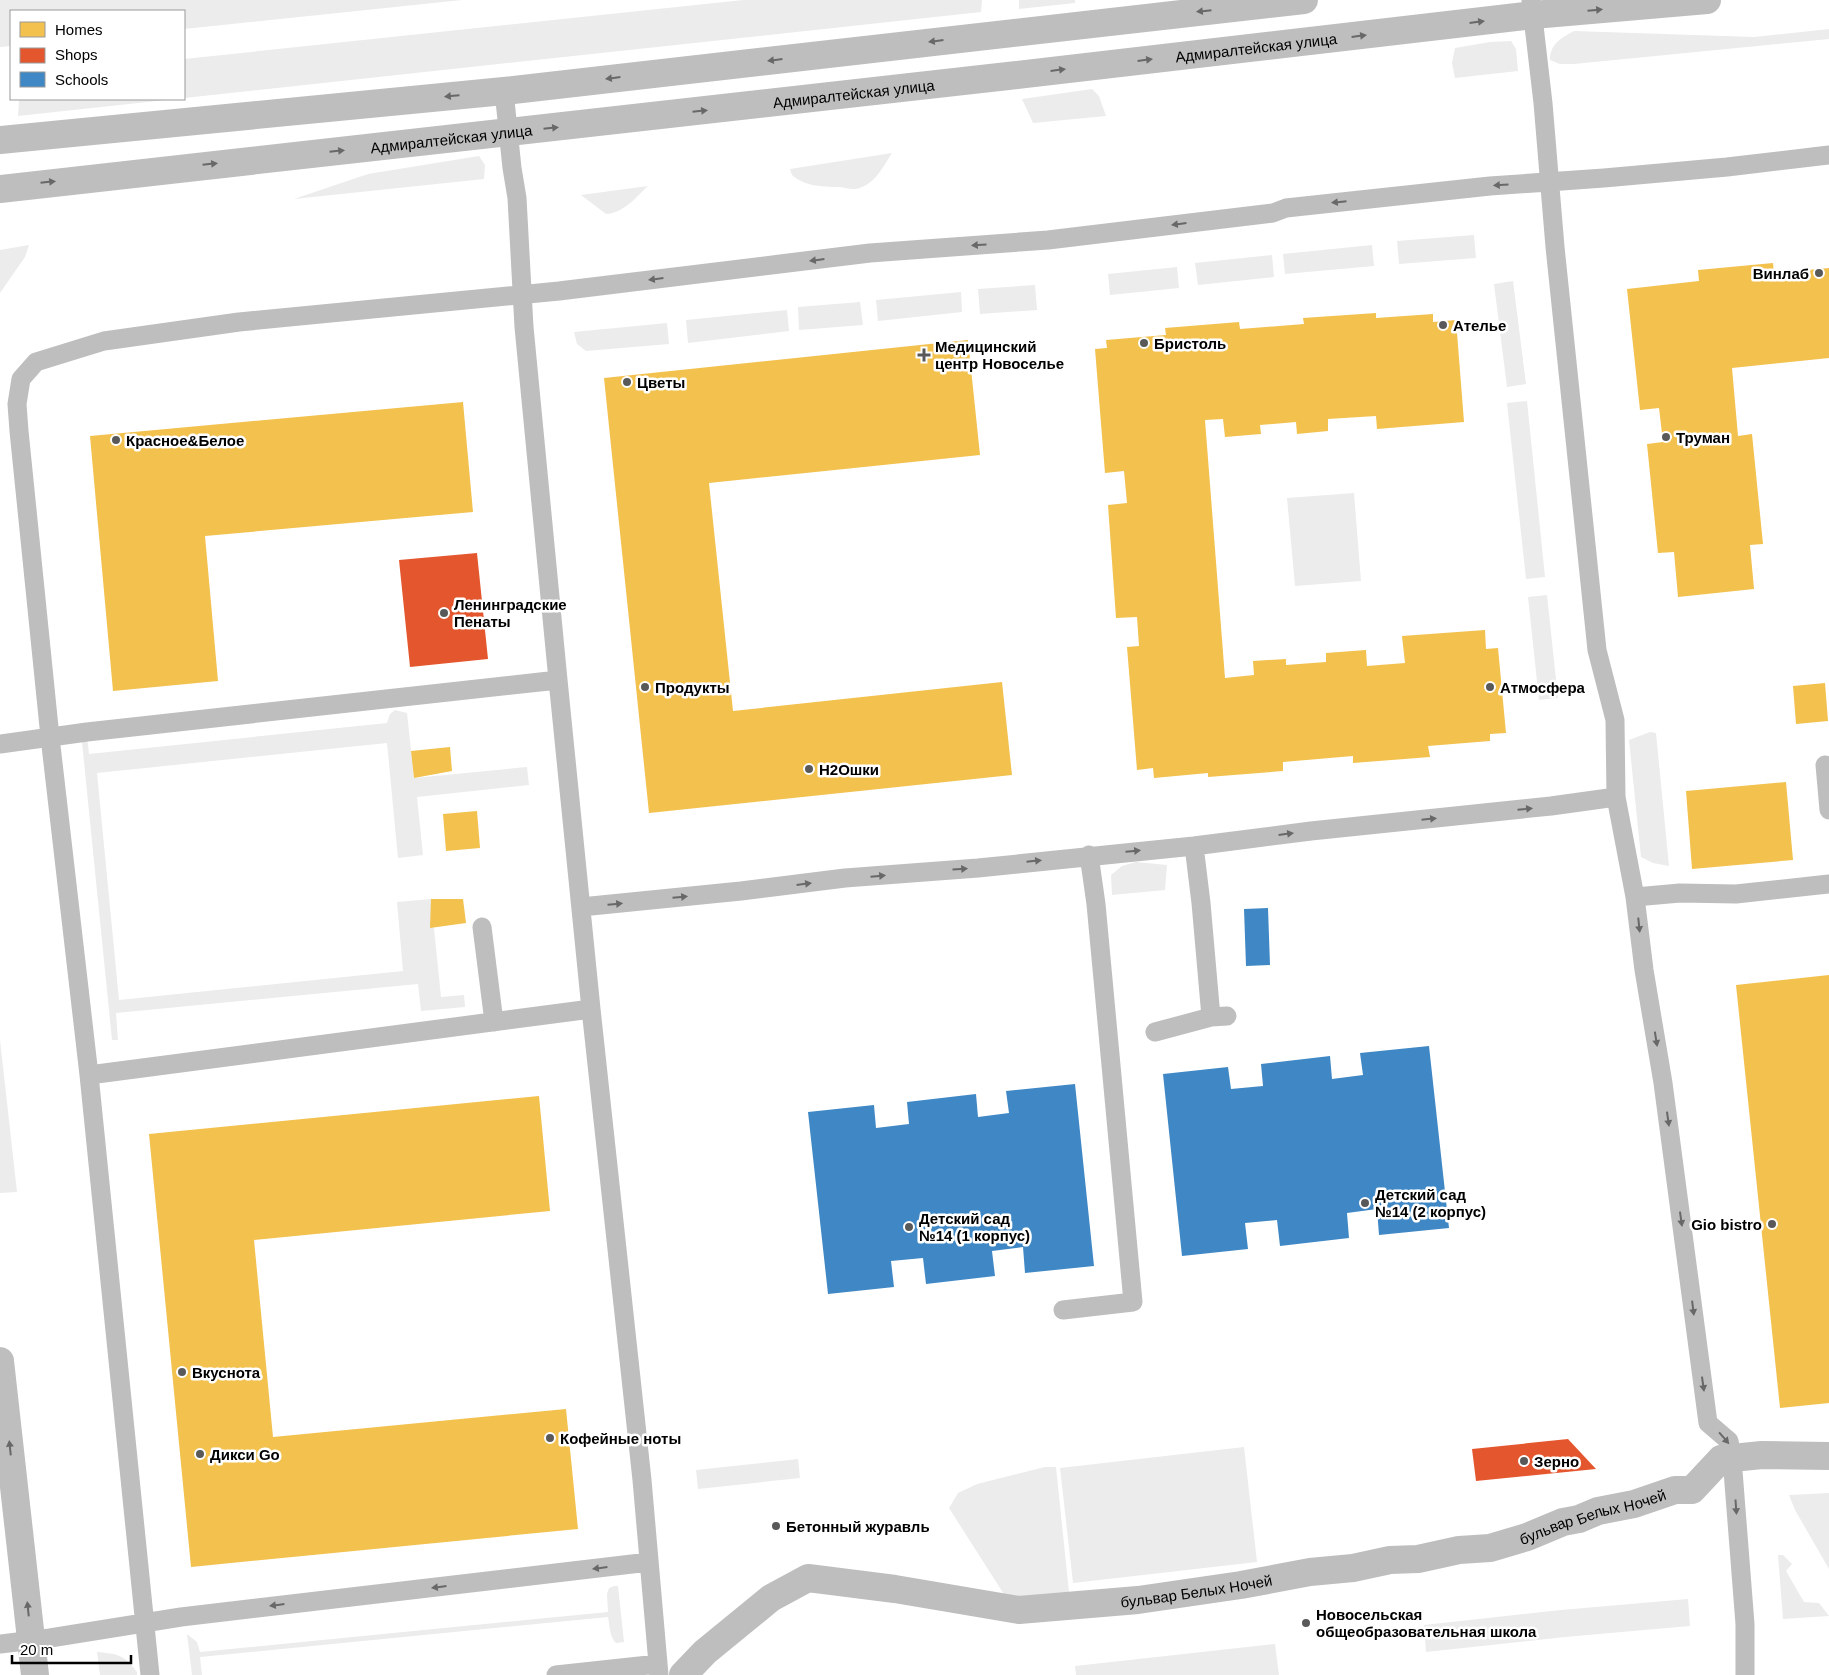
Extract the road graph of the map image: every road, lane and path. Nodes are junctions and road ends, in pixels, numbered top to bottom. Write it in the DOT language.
graph roads {
  1 [pos="1304,0"];
  2 [pos="1707,0"];
  3 [pos="1532,8"];
  4 [pos="504,91"];
  5 [pos="509,133"];
  6 [pos="0,140"];
  7 [pos="1829,155"];
  8 [pos="1550,182"];
  9 [pos="0,189"];
  10 [pos="521,294"];
  11 [pos="558,680"];
  12 [pos="50,737"];
  13 [pos="0,744"];
  14 [pos="1825,764"];
  15 [pos="1616,797"];
  16 [pos="1829,810"];
  17 [pos="1194,846"];
  18 [pos="1089,855"];
  19 [pos="1829,884"];
  20 [pos="1635,897"];
  21 [pos="581,907"];
  22 [pos="482,927"];
  23 [pos="591,1009"];
  24 [pos="494,1022"];
  25 [pos="1155,1032"];
  26 [pos="89,1075"];
  27 [pos="1063,1310"];
  28 [pos="0,1362"];
  29 [pos="1829,1456"];
  30 [pos="649,1562"];
  31 [pos="145,1623"];
  32 [pos="32,1640"];
  33 [pos="0,1644"];
  34 [pos="659,1670"];
  35 [pos="35,1675"];
  36 [pos="150,1675"];
  37 [pos="556,1675"];
  38 [pos="683,1675"];
  39 [pos="1745,1675"];
  1 -- 4 [label="street, one-way"];
  3 -- 2 [label="street, Адмиралтейская улица, one-way"];
  5 -- 3 [label="street, Адмиралтейская улица, one-way"];
  3 -- 8 [label="lane"];
  4 -- 5 [label="lane"];
  4 -- 6 [label="street, one-way"];
  9 -- 5 [label="street, Адмиралтейская улица, one-way"];
  5 -- 10 [label="lane"];
  7 -- 8 [label="lane"];
  8 -- 10 [label="lane, one-way"];
  8 -- 15 [label="lane"];
  10 -- 11 [label="lane"];
  10 -- 12 [label="lane"];
  11 -- 12 [label="lane"];
  11 -- 21 [label="lane"];
  12 -- 13 [label="lane"];
  12 -- 26 [label="lane"];
  14 -- 16 [label="lane"];
  17 -- 15 [label="lane, one-way"];
  15 -- 20 [label="lane"];
  18 -- 17 [label="lane, one-way"];
  17 -- 25 [label="lane"];
  21 -- 18 [label="lane, one-way"];
  18 -- 27 [label="lane"];
  19 -- 20 [label="lane"];
  20 -- 39 [label="lane, one-way"];
  21 -- 23 [label="lane"];
  22 -- 24 [label="lane"];
  23 -- 24 [label="lane"];
  23 -- 30 [label="lane"];
  24 -- 26 [label="lane"];
  26 -- 31 [label="lane"];
  32 -- 28 [label="street, one-way"];
  29 -- 38 [label="street, бульвар Белых Ночей"];
  30 -- 31 [label="lane, one-way"];
  30 -- 34 [label="lane"];
  31 -- 32 [label="lane"];
  31 -- 36 [label="lane"];
  32 -- 33 [label="lane"];
  32 -- 35 [label="street"];
  34 -- 37 [label="lane"];
}
